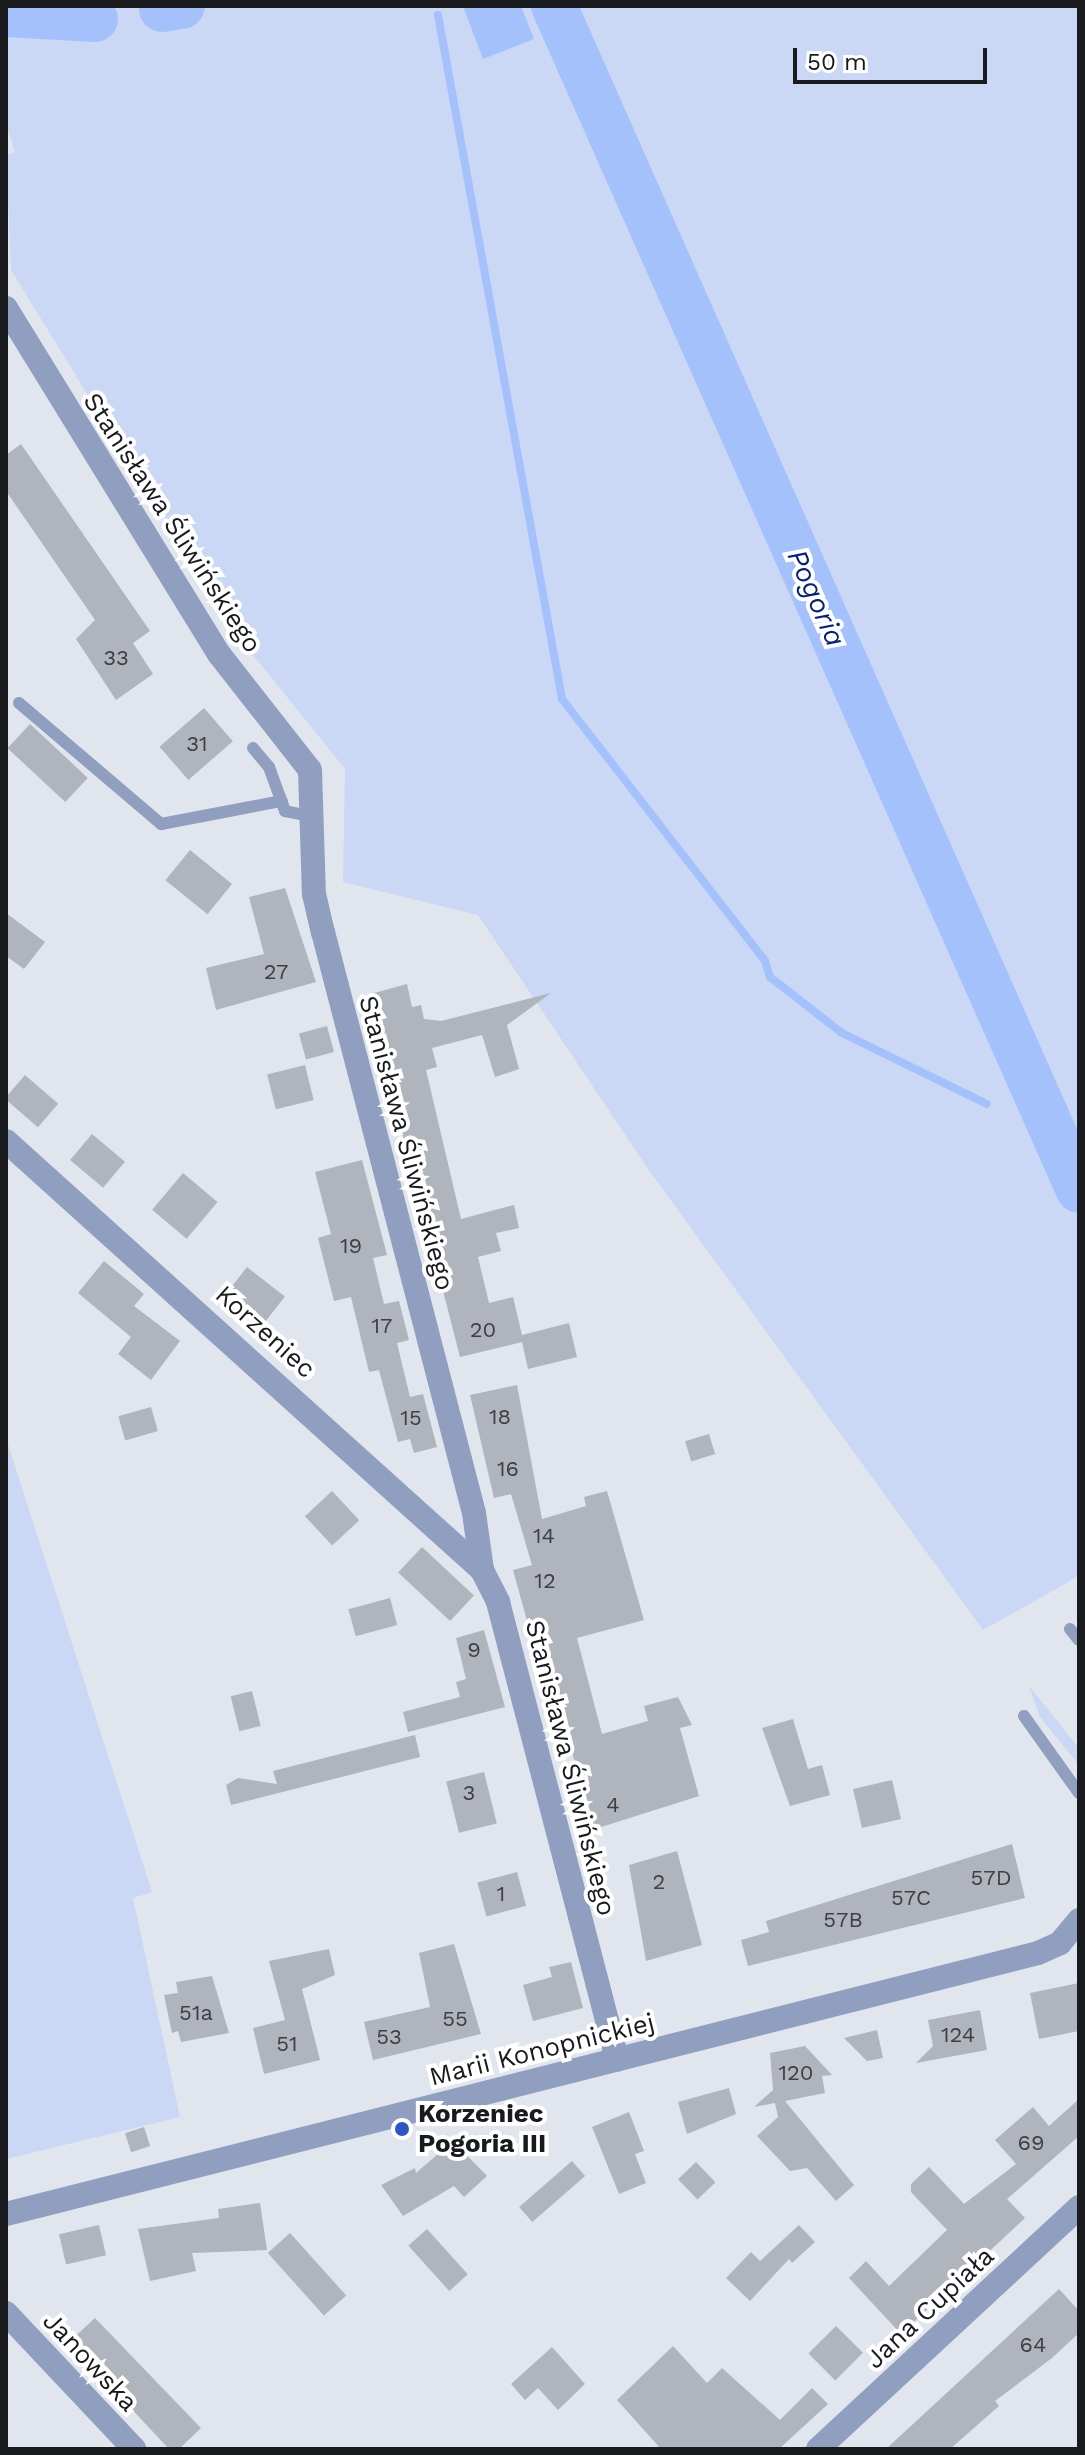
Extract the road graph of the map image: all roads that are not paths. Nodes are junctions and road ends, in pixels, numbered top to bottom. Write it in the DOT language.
graph roads {
  1 [pos="6,308"];
  2 [pos="19,703"];
  3 [pos="253,748"];
  4 [pos="282,801"];
  5 [pos="314,817"];
  6 [pos="6,1141"];
  7 [pos="482,1570"];
  8 [pos="1024,1716"];
  9 [pos="1079,1793"];
  10 [pos="1079,1920"];
  11 [pos="1079,1943"];
  12 [pos="1054,1947"];
  13 [pos="617,2060"];
  14 [pos="1079,2207"];
  15 [pos="6,2214"];
  16 [pos="6,2313"];
  17 [pos="134,2449"];
  18 [pos="818,2449"];
  1 -- 5 [label="street, Stanisława Śliwińskiego"];
  2 -- 4 [label="lane"];
  3 -- 4 [label="lane"];
  4 -- 5 [label="lane"];
  5 -- 7 [label="street, Stanisława Śliwińskiego"];
  6 -- 7 [label="street, Korzeniec"];
  7 -- 13 [label="street, Stanisława Śliwińskiego"];
  8 -- 9 [label="lane"];
  10 -- 12 [label="street"];
  11 -- 12 [label="street, Marii Konopnickiej"];
  12 -- 13 [label="street, Marii Konopnickiej"];
  13 -- 15 [label="street, Marii Konopnickiej"];
  14 -- 18 [label="street, Jana Cupiała"];
  16 -- 17 [label="street, Janowska"];
}
